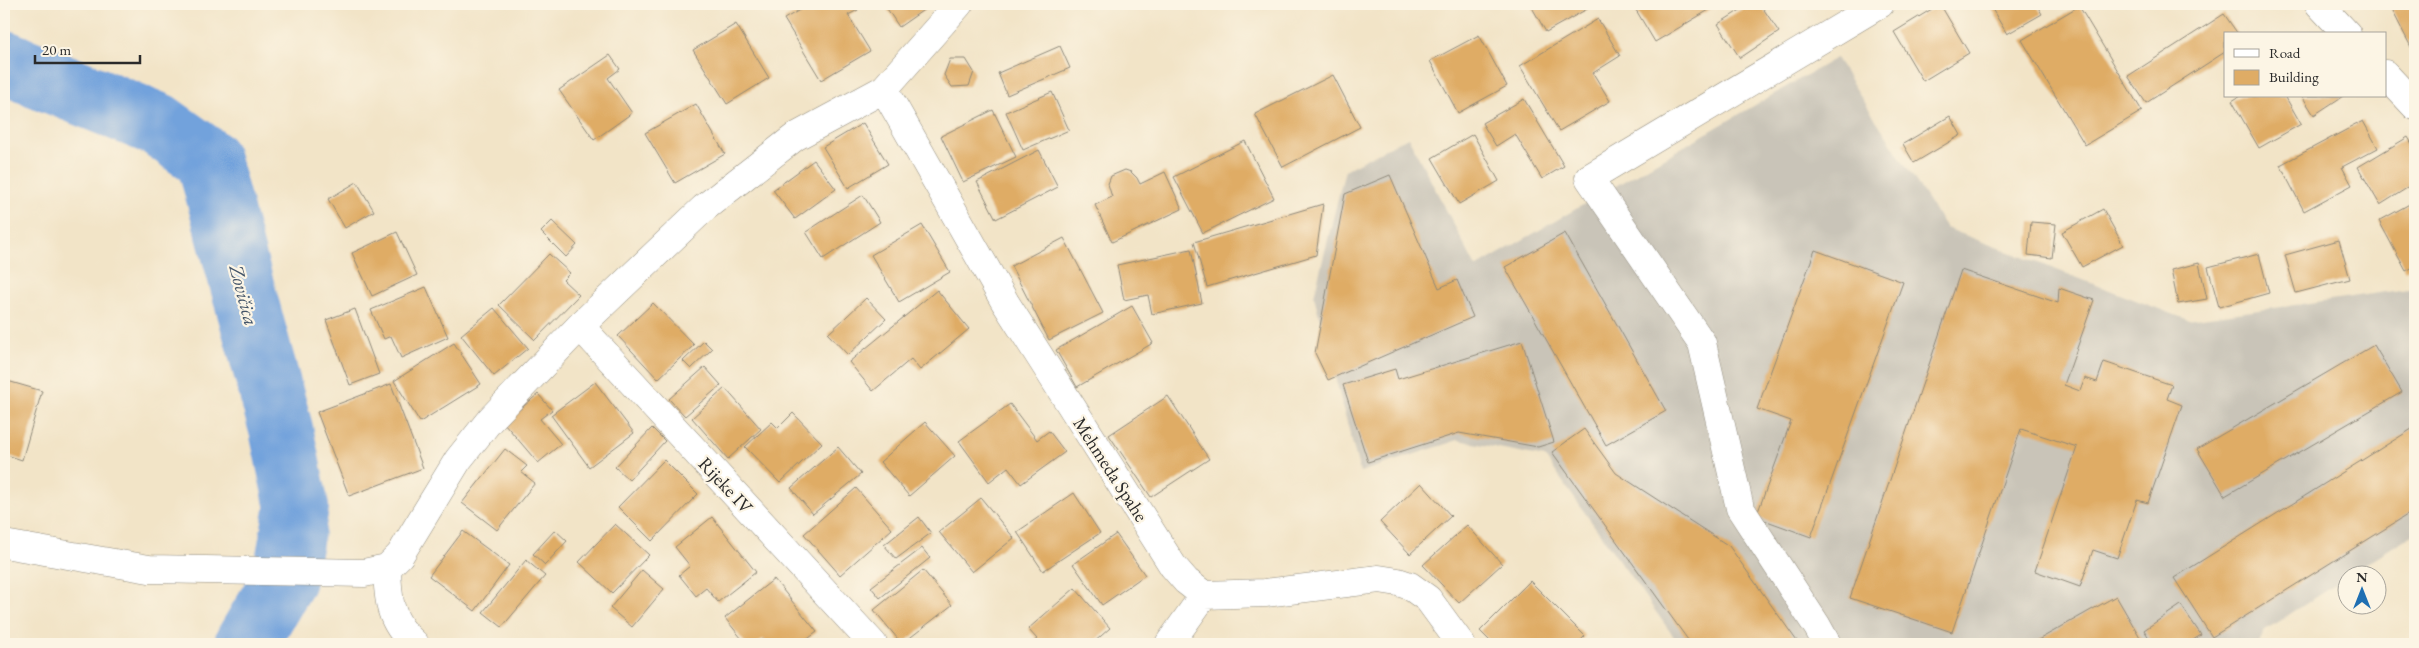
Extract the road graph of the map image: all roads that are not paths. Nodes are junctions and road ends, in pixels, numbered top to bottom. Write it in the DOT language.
graph roads {
  1 [pos="959,4"];
  2 [pos="1880,4"];
  3 [pos="2319,4"];
  4 [pos="2345,32"];
  5 [pos="2386,75"];
  6 [pos="884,89"];
  7 [pos="2415,106"];
  8 [pos="580,326"];
  9 [pos="4,544"];
  10 [pos="375,571"];
  11 [pos="1204,595"];
  12 [pos="415,644"];
  13 [pos="873,644"];
  14 [pos="1169,644"];
  15 [pos="1461,644"];
  16 [pos="1827,644"];
  1 -- 6 [label="street"];
  2 -- 16 [label="street"];
  3 -- 4 [label="street"];
  5 -- 7 [label="street"];
  6 -- 8 [label="street"];
  6 -- 11 [label="street, Mehmeda Spahe"];
  8 -- 10 [label="street"];
  8 -- 13 [label="street, Rijeke IV"];
  9 -- 10 [label="street"];
  10 -- 12 [label="street"];
  11 -- 14 [label="street"];
  11 -- 15 [label="street"];
}
